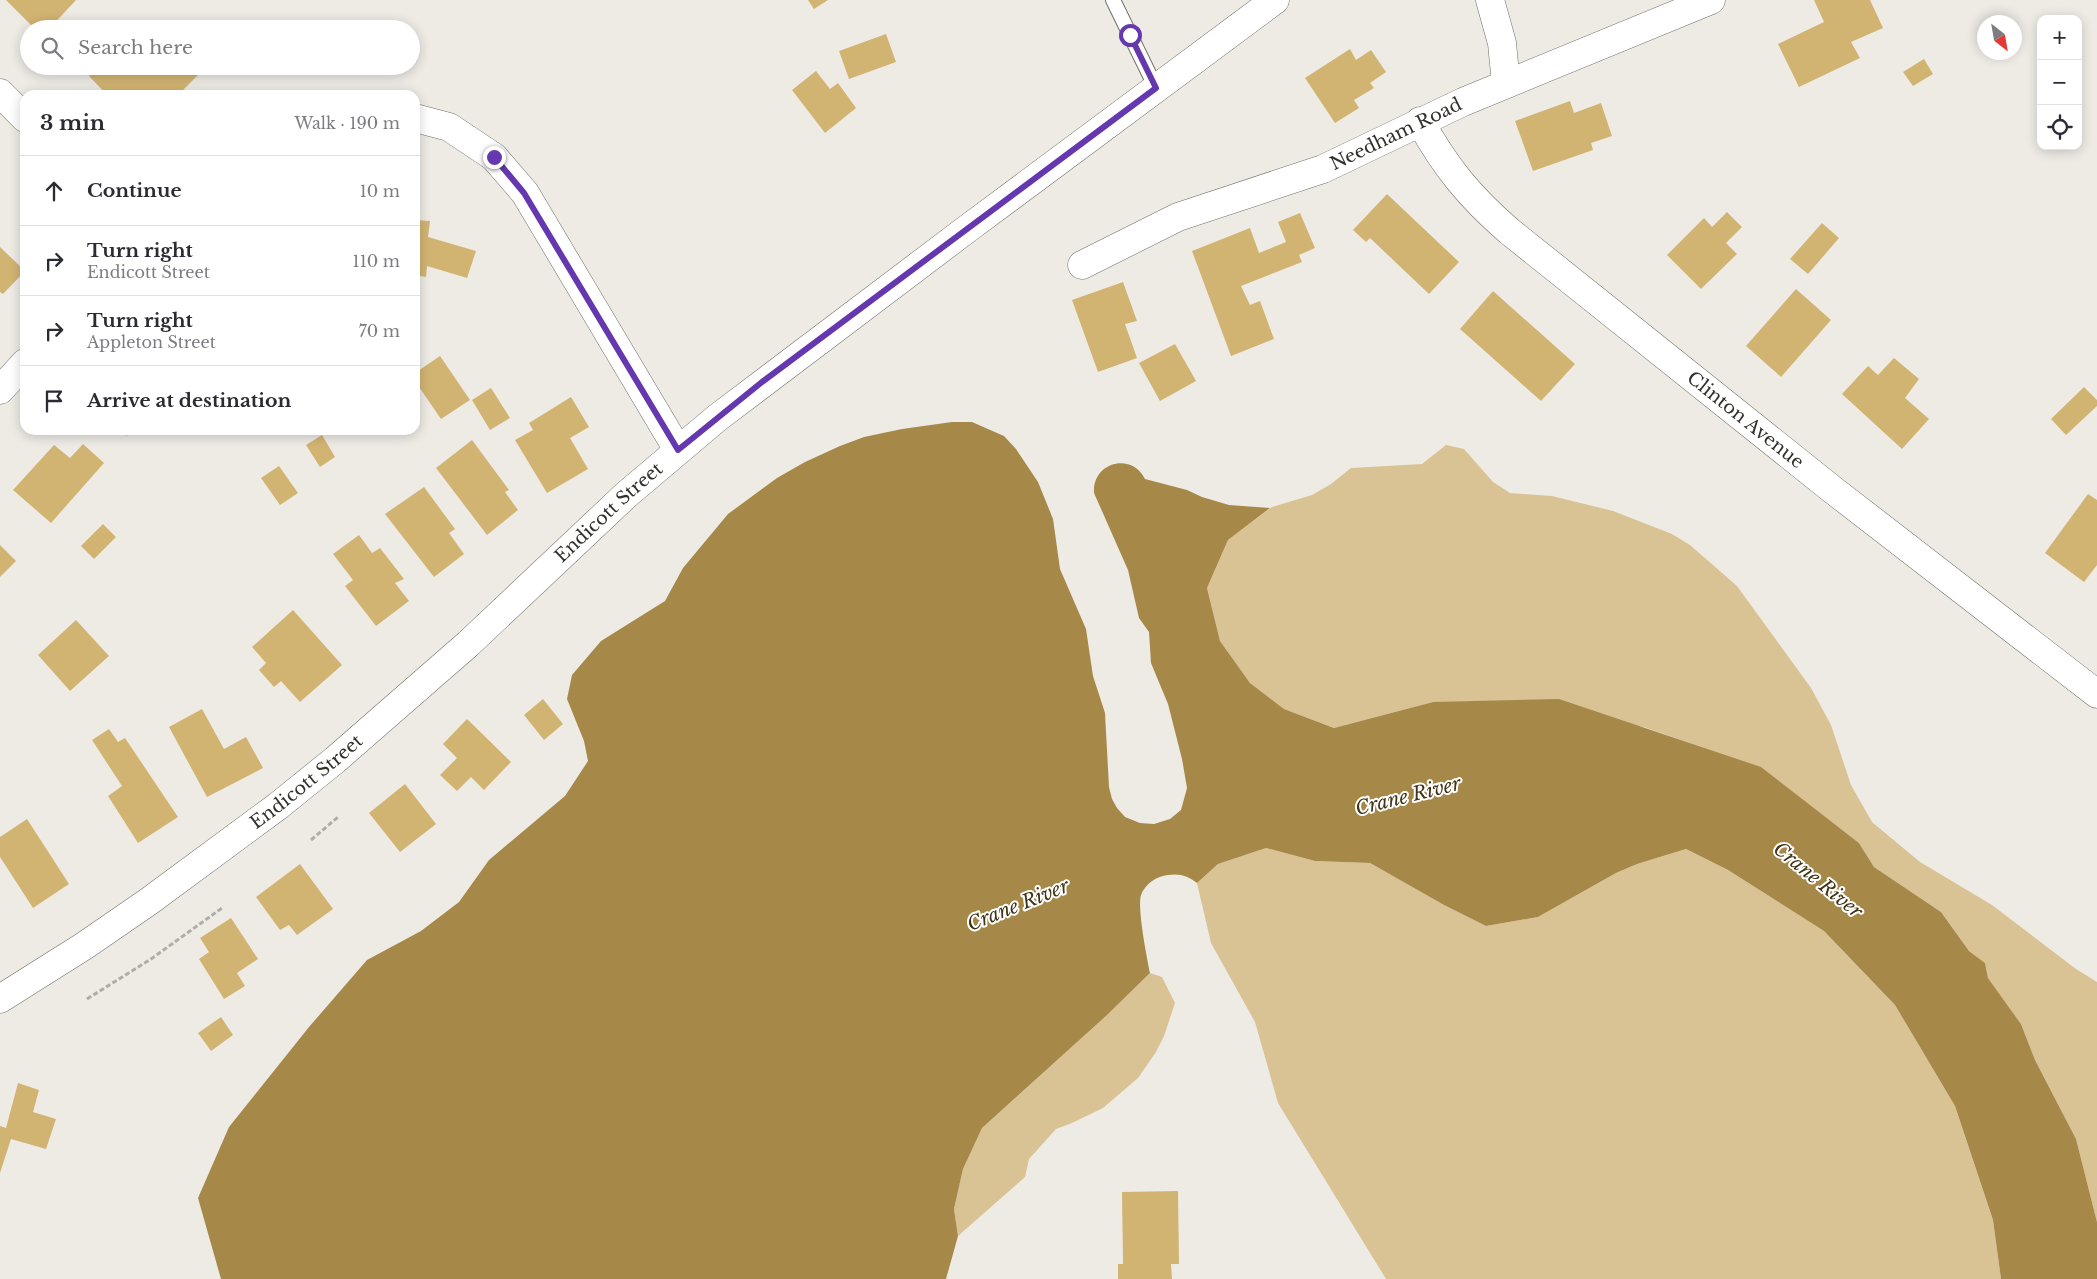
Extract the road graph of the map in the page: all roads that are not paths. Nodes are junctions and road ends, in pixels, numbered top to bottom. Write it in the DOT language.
graph roads {
  1 [pos="1113,0"];
  2 [pos="1275,0"];
  3 [pos="1490,0"];
  4 [pos="1711,0"];
  5 [pos="1506,84"];
  6 [pos="1156,88"];
  7 [pos="0,93"];
  8 [pos="20,113"];
  9 [pos="420,119"];
  10 [pos="1420,122"];
  11 [pos="1082,265"];
  12 [pos="20,368"];
  13 [pos="0,390"];
  14 [pos="678,450"];
  15 [pos="2097,694"];
  16 [pos="0,999"];
  1 -- 6 [label="lane"];
  2 -- 6 [label="street, Endicott Street"];
  3 -- 5 [label="street"];
  4 -- 5 [label="street, Needham Road"];
  5 -- 10 [label="street, Needham Road"];
  6 -- 14 [label="street, Endicott Street"];
  7 -- 8 [label="street"];
  9 -- 14 [label="street"];
  10 -- 11 [label="street, Needham Road"];
  10 -- 15 [label="street, Clinton Avenue"];
  12 -- 13 [label="street"];
  14 -- 16 [label="street, Endicott Street"];
}
